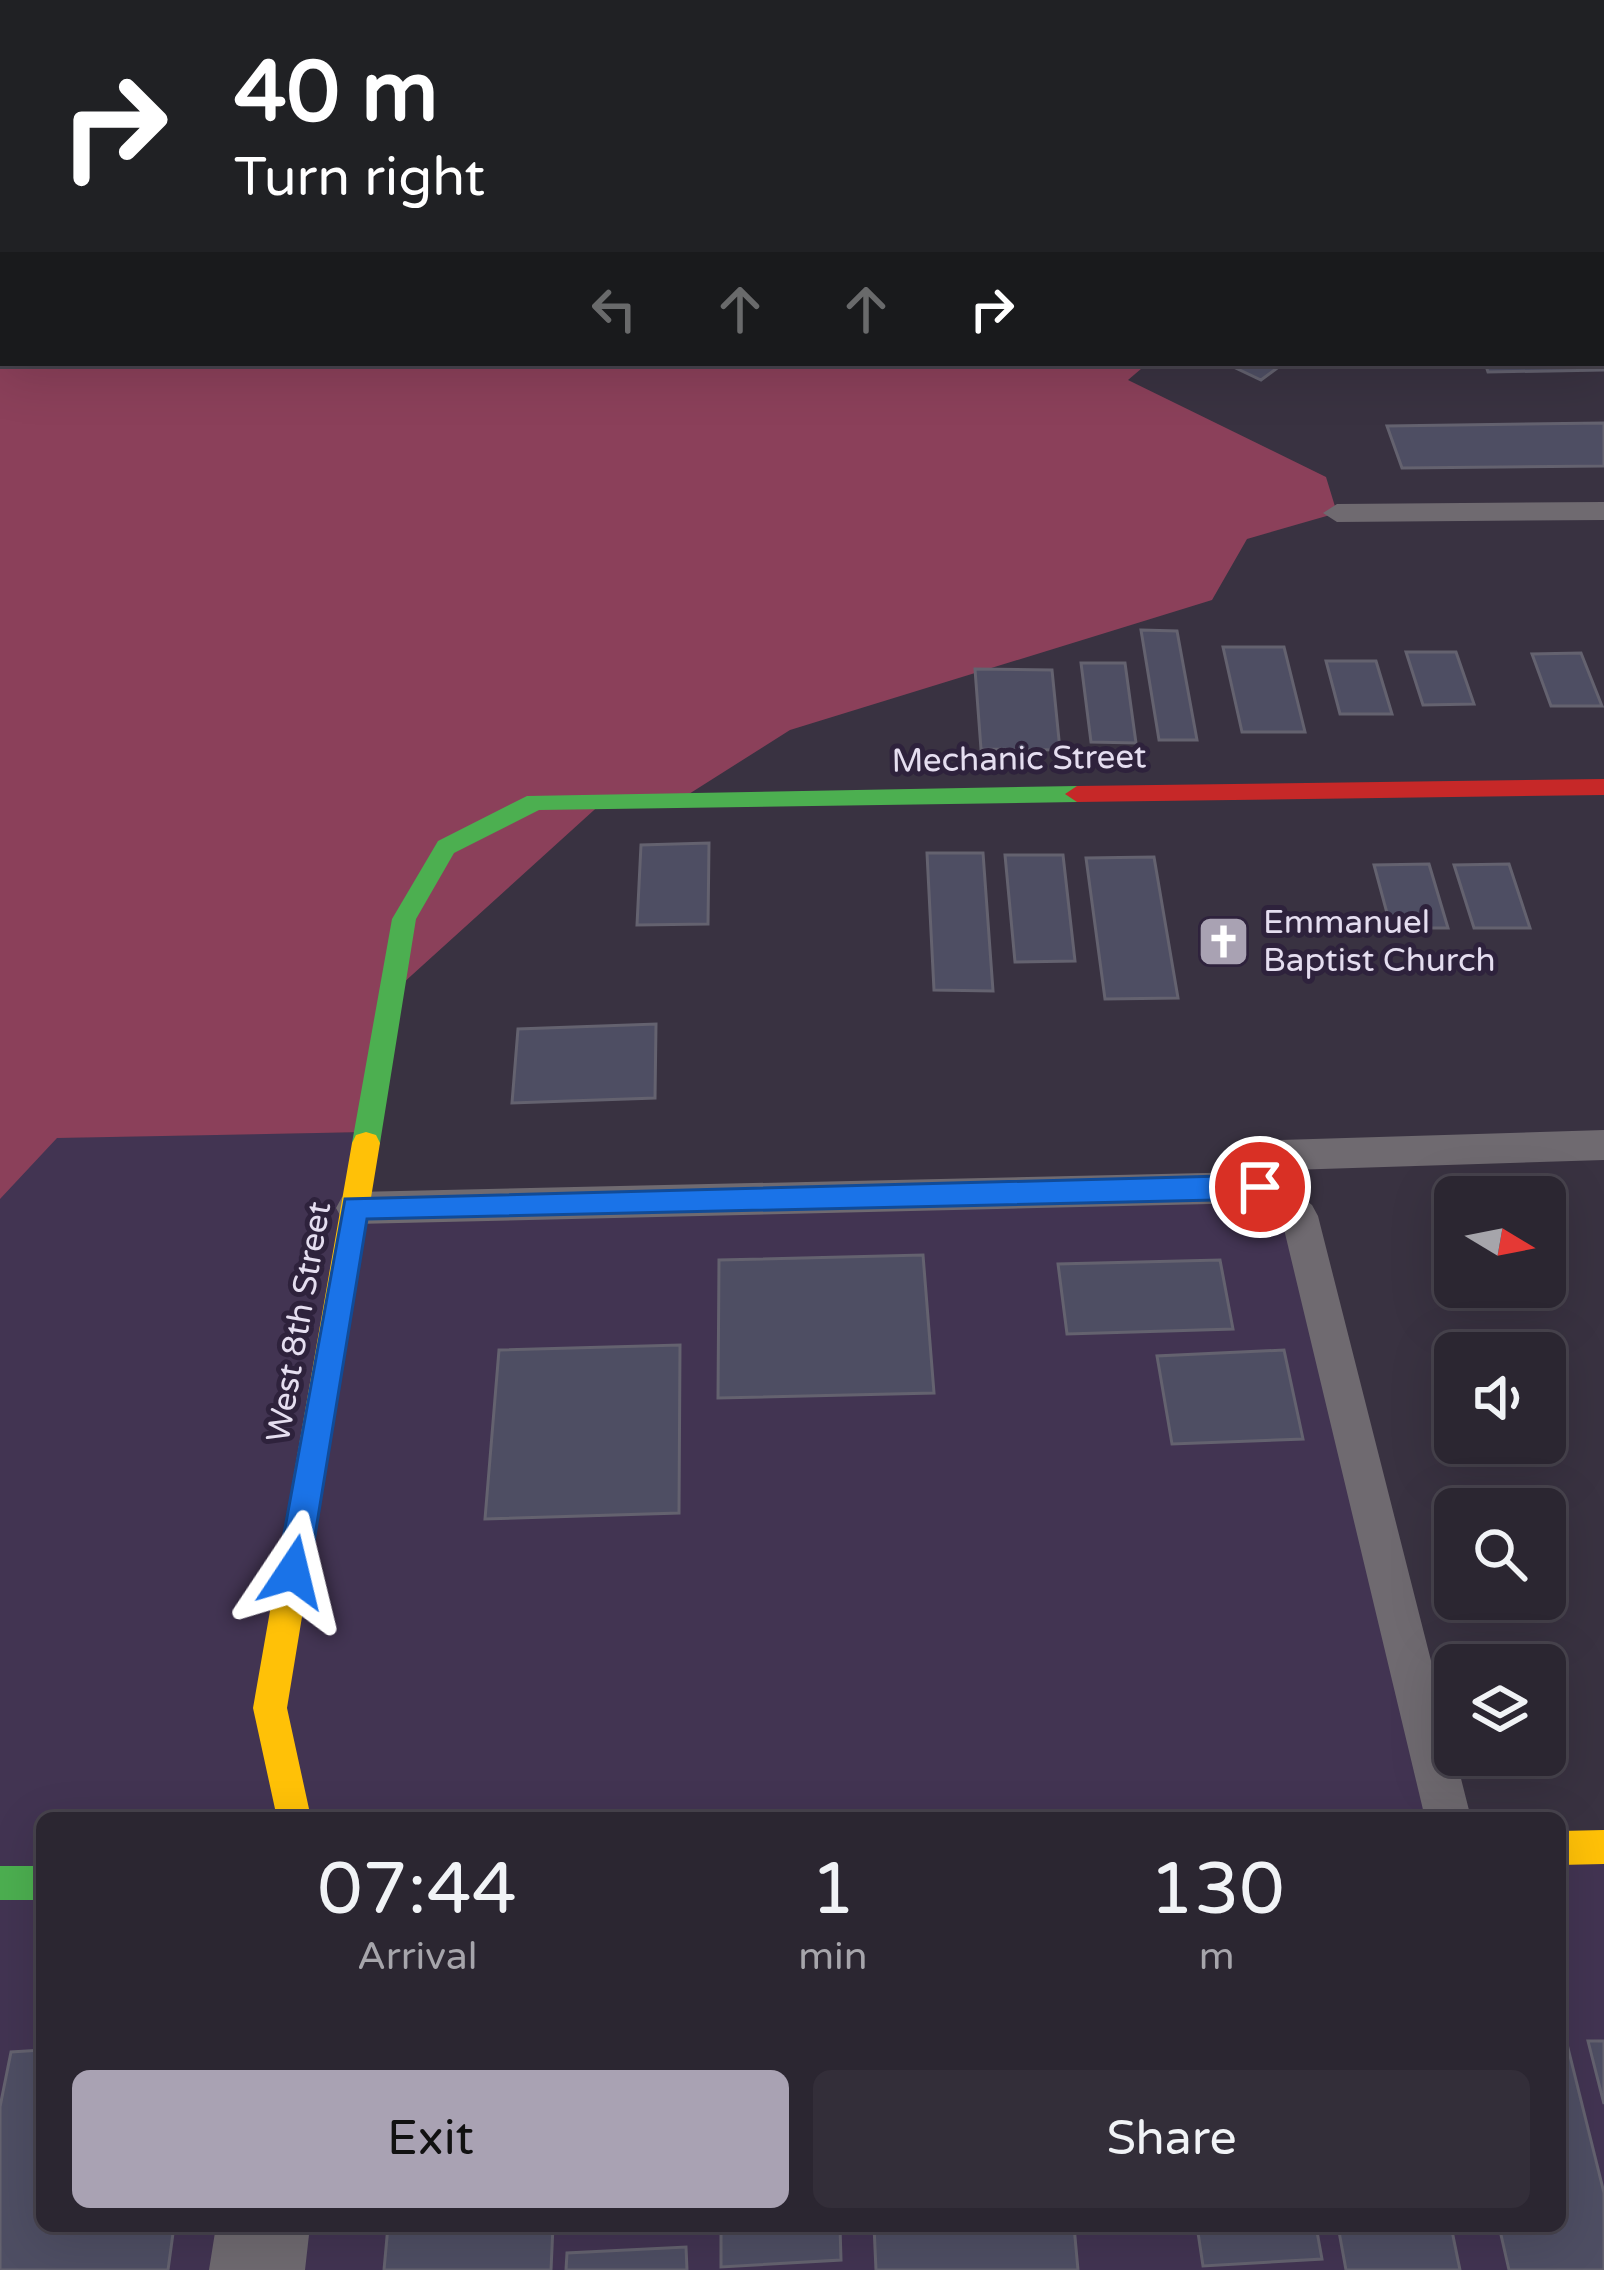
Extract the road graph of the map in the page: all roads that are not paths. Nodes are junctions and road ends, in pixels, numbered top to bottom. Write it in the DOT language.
graph roads {
  1 [pos="1604,512"];
  2 [pos="1337,514"];
  3 [pos="1604,787"];
  4 [pos="446,847"];
  5 [pos="1604,1145"];
  6 [pos="1260,1187"];
  7 [pos="355,1208"];
  8 [pos="293,1812"];
  9 [pos="1447,1812"];
  10 [pos="1604,1847"];
  11 [pos="1566,1848"];
  12 [pos="36,1882"];
  13 [pos="0,1883"];
  14 [pos="261,2232"];
  15 [pos="257,2270"];
  1 -- 2 [label="lane"];
  3 -- 4 [label="street, Mechanic Street"];
  4 -- 7 [label="street, West 8th Street"];
  5 -- 6 [label="lane"];
  6 -- 7 [label="lane"];
  6 -- 9 [label="lane"];
  7 -- 8 [label="street, West 8th Street"];
  10 -- 11 [label="street"];
  12 -- 13 [label="street"];
  14 -- 15 [label="street"];
}
